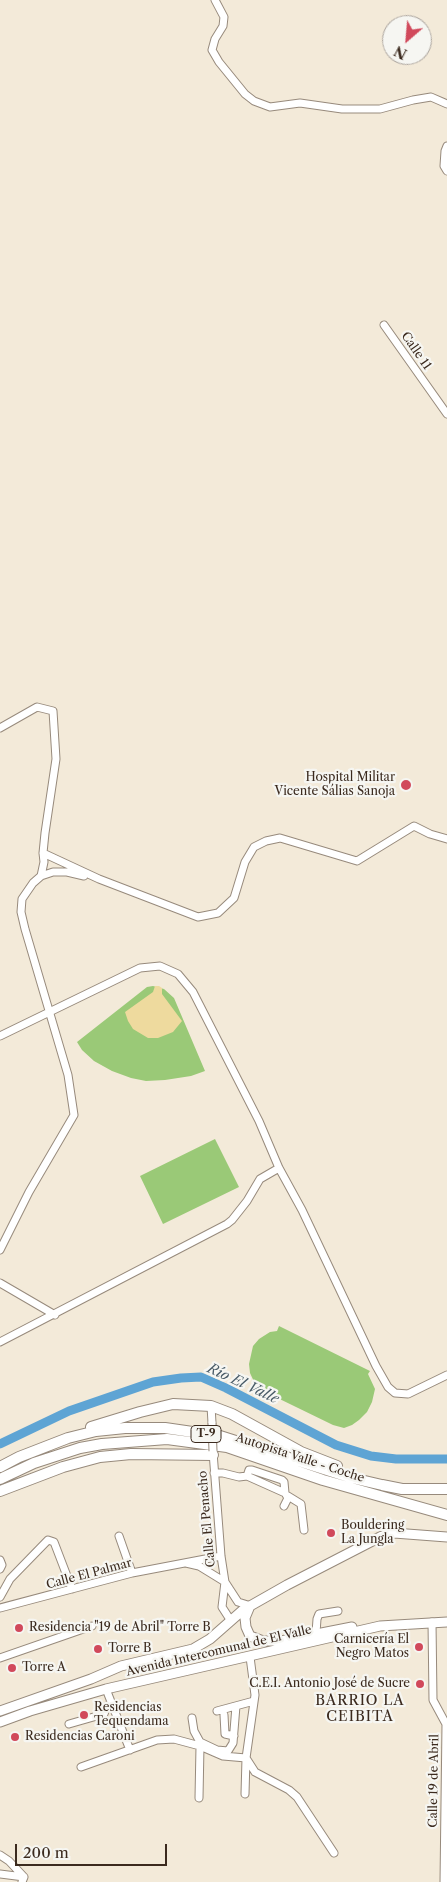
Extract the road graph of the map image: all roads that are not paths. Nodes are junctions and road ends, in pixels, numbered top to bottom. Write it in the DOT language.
graph roads {
  1 [pos="215,0"];
  2 [pos="447,104"];
  3 [pos="447,146"];
  4 [pos="447,171"];
  5 [pos="384,325"];
  6 [pos="447,414"];
  7 [pos="0,728"];
  8 [pos="447,839"];
  9 [pos="43,853"];
  10 [pos="41,876"];
  11 [pos="99,879"];
  12 [pos="49,1012"];
  13 [pos="0,1036"];
  14 [pos="279,1168"];
  15 [pos="0,1250"];
  16 [pos="0,1283"];
  17 [pos="55,1315"];
  18 [pos="0,1342"];
  19 [pos="447,1375"];
  20 [pos="211,1406"];
  21 [pos="213,1453"];
  22 [pos="19,1457"];
  23 [pos="0,1467"];
  24 [pos="214,1473"];
  25 [pos="247,1476"];
  26 [pos="273,1477"];
  27 [pos="0,1479"];
  28 [pos="269,1486"];
  29 [pos="390,1486"];
  30 [pos="447,1489"];
  31 [pos="0,1491"];
  32 [pos="287,1495"];
  33 [pos="284,1506"];
  34 [pos="415,1507"];
  35 [pos="447,1510"];
  36 [pos="447,1515"];
  37 [pos="304,1530"];
  38 [pos="119,1536"];
  39 [pos="447,1536"];
  40 [pos="221,1556"];
  41 [pos="0,1560"];
  42 [pos="184,1562"];
  43 [pos="0,1569"];
  44 [pos="132,1573"];
  45 [pos="225,1582"];
  46 [pos="72,1590"];
  47 [pos="0,1598"];
  48 [pos="251,1606"];
  49 [pos="0,1608"];
  50 [pos="338,1611"];
  51 [pos="231,1621"];
  52 [pos="432,1622"];
  53 [pos="447,1622"];
  54 [pos="92,1626"];
  55 [pos="380,1626"];
  56 [pos="316,1634"];
  57 [pos="250,1636"];
  58 [pos="250,1657"];
  59 [pos="0,1658"];
  60 [pos="106,1689"];
  61 [pos="254,1701"];
  62 [pos="112,1703"];
  63 [pos="236,1706"];
  64 [pos="0,1711"];
  65 [pos="192,1718"];
  66 [pos="0,1722"];
  67 [pos="69,1724"];
  68 [pos="234,1736"];
  69 [pos="200,1746"];
  70 [pos="130,1750"];
  71 [pos="246,1758"];
  72 [pos="81,1767"];
  73 [pos="245,1794"];
  74 [pos="199,1798"];
  75 [pos="334,1853"];
  76 [pos="0,1855"];
  77 [pos="0,1874"];
  78 [pos="23,1879"];
  79 [pos="444,1882"];
  1 -- 2 [label="street"];
  3 -- 4 [label="street"];
  5 -- 6 [label="street, Calle 11"];
  7 -- 9 [label="street"];
  8 -- 11 [label="street"];
  9 -- 10 [label="street"];
  9 -- 11 [label="street"];
  10 -- 11 [label="street"];
  10 -- 12 [label="street"];
  12 -- 13 [label="street"];
  12 -- 14 [label="street"];
  12 -- 15 [label="street"];
  14 -- 17 [label="street"];
  14 -- 19 [label="street"];
  16 -- 17 [label="street"];
  17 -- 18 [label="street"];
  20 -- 21 [label="street, Calle El Penacho, bridge"];
  20 -- 22 [label="highway, T-9"];
  20 -- 29 [label="highway"];
  21 -- 24 [label="street, Calle El Penacho"];
  21 -- 31 [label="highway"];
  22 -- 23 [label="highway, Autopista Valle - Coche / T-9"];
  22 -- 29 [label="highway, Autopista Valle - Coche / T-9"];
  24 -- 25 [label="street"];
  24 -- 40 [label="street, Calle El Penacho"];
  25 -- 26 [label="street"];
  25 -- 28 [label="street"];
  26 -- 28 [label="street"];
  26 -- 32 [label="street"];
  27 -- 34 [label="highway, Autopista Valle - Coche / T-9"];
  28 -- 32 [label="street"];
  29 -- 30 [label="highway, Autopista Valle - Coche / T-9"];
  32 -- 33 [label="street"];
  32 -- 37 [label="street"];
  34 -- 35 [label="highway"];
  34 -- 36 [label="highway, Autopista Valle - Coche"];
  38 -- 44 [label="street"];
  39 -- 48 [label="main road, Avenida Intercomunal de El Valle"];
  40 -- 42 [label="street, Calle El Palmar"];
  40 -- 45 [label="street, Calle El Penacho"];
  41 -- 43 [label="street"];
  42 -- 44 [label="street, Calle El Palmar"];
  42 -- 45 [label="street"];
  44 -- 46 [label="street, Calle El Palmar"];
  45 -- 48 [label="street"];
  45 -- 51 [label="street"];
  46 -- 47 [label="street"];
  46 -- 49 [label="street, Calle El Palmar"];
  48 -- 51 [label="main road, Avenida Intercomunal de El Valle"];
  48 -- 57 [label="main road"];
  50 -- 56 [label="street"];
  51 -- 57 [label="main road"];
  51 -- 64 [label="main road, Avenida Intercomunal de El Valle"];
  52 -- 53 [label="main road, Avenida Intercomunal de El Valle"];
  52 -- 55 [label="main road, Avenida Intercomunal de El Valle"];
  52 -- 79 [label="street, Calle 19 de Abril"];
  54 -- 59 [label="street"];
  55 -- 56 [label="main road"];
  55 -- 58 [label="main road, Avenida Intercomunal de El Valle"];
  56 -- 57 [label="main road"];
  58 -- 60 [label="main road, Avenida Intercomunal de El Valle"];
  58 -- 61 [label="street"];
  60 -- 62 [label="street"];
  60 -- 66 [label="main road, Avenida Intercomunal de El Valle"];
  61 -- 63 [label="street"];
  61 -- 71 [label="street"];
  62 -- 67 [label="street"];
  62 -- 70 [label="street"];
  63 -- 68 [label="street"];
  63 -- 68 [label="street"];
  65 -- 68 [label="street"];
  69 -- 70 [label="street"];
  69 -- 71 [label="street"];
  69 -- 74 [label="street"];
  70 -- 72 [label="street"];
  71 -- 73 [label="street"];
  71 -- 75 [label="street"];
  76 -- 78 [label="street"];
  77 -- 78 [label="street"];
}
